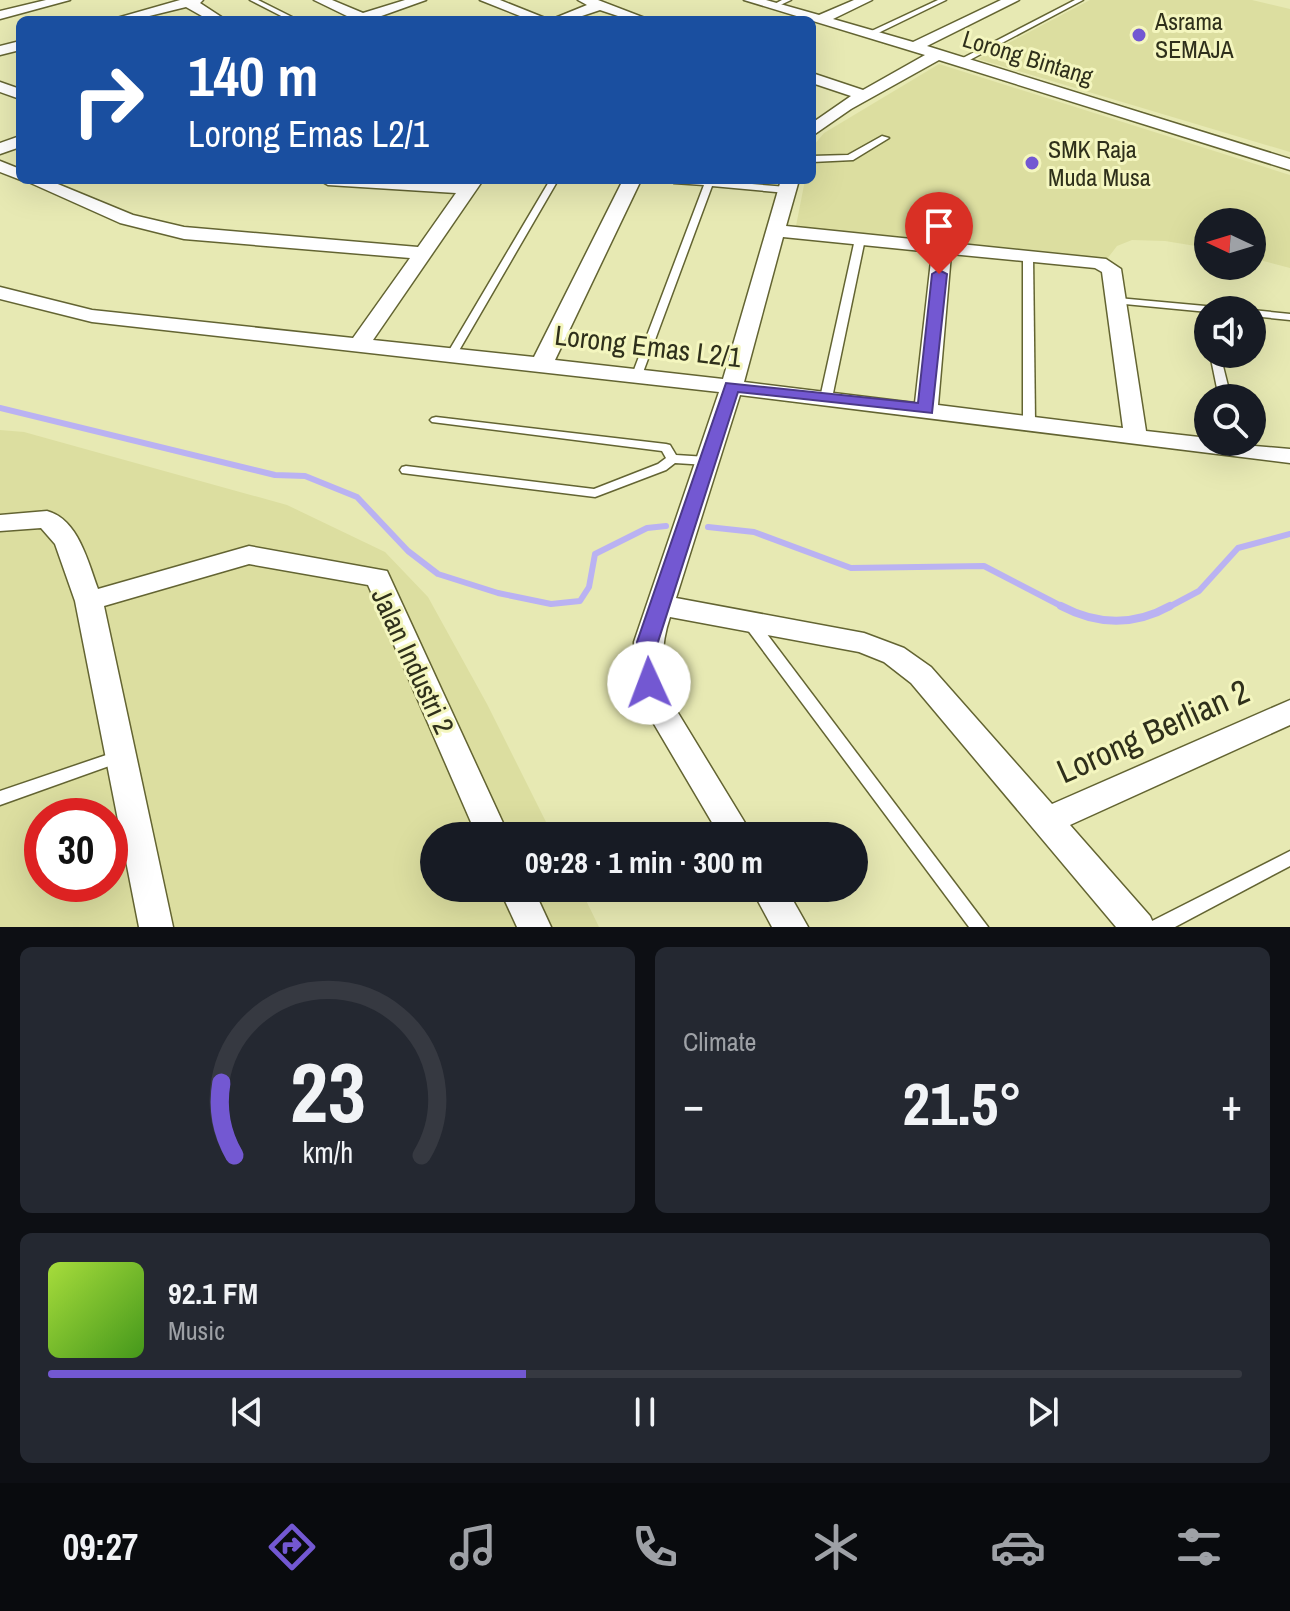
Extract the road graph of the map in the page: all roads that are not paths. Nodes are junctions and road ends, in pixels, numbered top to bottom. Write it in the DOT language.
graph roads {
  1 [pos="63,0"];
  2 [pos="253,0"];
  3 [pos="321,0"];
  4 [pos="487,0"];
  5 [pos="585,0"];
  6 [pos="751,0"];
  7 [pos="788,0"];
  8 [pos="865,0"];
  9 [pos="943,0"];
  10 [pos="1012,0"];
  11 [pos="1080,0"];
  12 [pos="192,1"];
  13 [pos="402,3"];
  14 [pos="600,5"];
  15 [pos="772,7"];
  16 [pos="0,15"];
  17 [pos="150,16"];
  18 [pos="213,16"];
  19 [pos="287,16"];
  20 [pos="353,16"];
  21 [pos="367,16"];
  22 [pos="532,16"];
  23 [pos="568,16"];
  24 [pos="632,16"];
  25 [pos="805,16"];
  26 [pos="816,19"];
  27 [pos="819,20"];
  28 [pos="869,34"];
  29 [pos="914,47"];
  30 [pos="938,54"];
  31 [pos="961,61"];
  32 [pos="816,79"];
  33 [pos="864,95"];
  34 [pos="816,128"];
  35 [pos="885,138"];
  36 [pos="816,159"];
  37 [pos="1290,165"];
  38 [pos="43,184"];
  39 [pos="472,184"];
  40 [pos="552,184"];
  41 [pos="630,184"];
  42 [pos="709,184"];
  43 [pos="748,184"];
  44 [pos="788,185"];
  45 [pos="777,231"];
  46 [pos="860,239"];
  47 [pos="942,247"];
  48 [pos="425,253"];
  49 [pos="1028,256"];
  50 [pos="0,293"];
  51 [pos="1118,301"];
  52 [pos="1194,311"];
  53 [pos="1266,314"];
  54 [pos="1290,317"];
  55 [pos="360,343"];
  56 [pos="452,354"];
  57 [pos="542,364"];
  58 [pos="637,375"];
  59 [pos="732,386"];
  60 [pos="826,398"];
  61 [pos="926,409"];
  62 [pos="436,420"];
  63 [pos="1029,422"];
  64 [pos="1135,435"];
  65 [pos="1194,441"];
  66 [pos="1266,452"];
  67 [pos="1290,456"];
  68 [pos="672,459"];
  69 [pos="707,461"];
  70 [pos="406,470"];
  71 [pos="0,523"];
  72 [pos="89,601"];
  73 [pos="659,605"];
  74 [pos="749,621"];
  75 [pos="1290,712"];
  76 [pos="121,756"];
  77 [pos="0,798"];
  78 [pos="1048,820"];
  79 [pos="487,822"];
  80 [pos="729,822"];
  81 [pos="1290,858"];
  82 [pos="522,902"];
  83 [pos="776,902"];
  84 [pos="156,927"];
  85 [pos="534,927"];
  86 [pos="791,927"];
  87 [pos="979,927"];
  88 [pos="1138,927"];
  89 [pos="1158,927"];
  1 -- 16 [label="street"];
  2 -- 19 [label="lane"];
  3 -- 20 [label="street"];
  4 -- 22 [label="street"];
  5 -- 14 [label="street"];
  6 -- 15 [label="street, Lorong Bintang"];
  7 -- 15 [label="lane"];
  8 -- 27 [label="street"];
  9 -- 28 [label="lane"];
  10 -- 29 [label="street"];
  11 -- 31 [label="lane"];
  12 -- 17 [label="street"];
  12 -- 18 [label="street"];
  13 -- 21 [label="street"];
  14 -- 23 [label="street"];
  14 -- 24 [label="street"];
  15 -- 25 [label="street, Lorong Bintang"];
  26 -- 27 [label="street, Lorong Bintang"];
  27 -- 28 [label="street, Lorong Bintang"];
  28 -- 29 [label="street, Lorong Bintang"];
  29 -- 30 [label="street, Lorong Bintang"];
  30 -- 31 [label="street, Lorong Bintang"];
  30 -- 33 [label="street"];
  31 -- 37 [label="street, Lorong Bintang"];
  32 -- 33 [label="street"];
  33 -- 34 [label="street"];
  35 -- 36 [label="lane"];
  38 -- 48 [label="street"];
  39 -- 48 [label="street"];
  40 -- 56 [label="lane"];
  41 -- 57 [label="street"];
  42 -- 58 [label="lane"];
  43 -- 44 [label="lane"];
  44 -- 45 [label="street"];
  45 -- 46 [label="street"];
  45 -- 59 [label="street"];
  46 -- 47 [label="street"];
  46 -- 60 [label="lane"];
  47 -- 49 [label="street"];
  47 -- 61 [label="street"];
  48 -- 55 [label="street"];
  49 -- 51 [label="street"];
  49 -- 63 [label="lane"];
  50 -- 55 [label="street, Lorong Emas L2/1"];
  51 -- 52 [label="lane"];
  51 -- 64 [label="street"];
  53 -- 54 [label="lane"];
  55 -- 56 [label="street, Lorong Emas L2/1"];
  56 -- 57 [label="street, Lorong Emas L2/1"];
  57 -- 58 [label="street, Lorong Emas L2/1"];
  58 -- 59 [label="street, Lorong Emas L2/1"];
  59 -- 60 [label="street, Lorong Emas L2/1"];
  59 -- 69 [label="street"];
  60 -- 61 [label="street, Lorong Emas L2/1"];
  61 -- 63 [label="street, Lorong Emas L2/1"];
  62 -- 68 [label="lane"];
  63 -- 64 [label="street, Lorong Emas L2/1"];
  64 -- 65 [label="street, Lorong Emas L2/1"];
  66 -- 67 [label="street, Lorong Emas L2/1"];
  68 -- 69 [label="lane"];
  68 -- 70 [label="lane"];
  69 -- 73 [label="street"];
  71 -- 72 [label="street"];
  72 -- 76 [label="street"];
  72 -- 79 [label="street, Jalan Industri 2"];
  73 -- 74 [label="street"];
  73 -- 80 [label="street"];
  74 -- 78 [label="street"];
  74 -- 87 [label="lane"];
  75 -- 78 [label="street, Lorong Berlian 2"];
  76 -- 77 [label="lane"];
  76 -- 84 [label="street"];
  78 -- 88 [label="street"];
  81 -- 89 [label="lane"];
  82 -- 85 [label="street"];
  83 -- 86 [label="street"];
}
